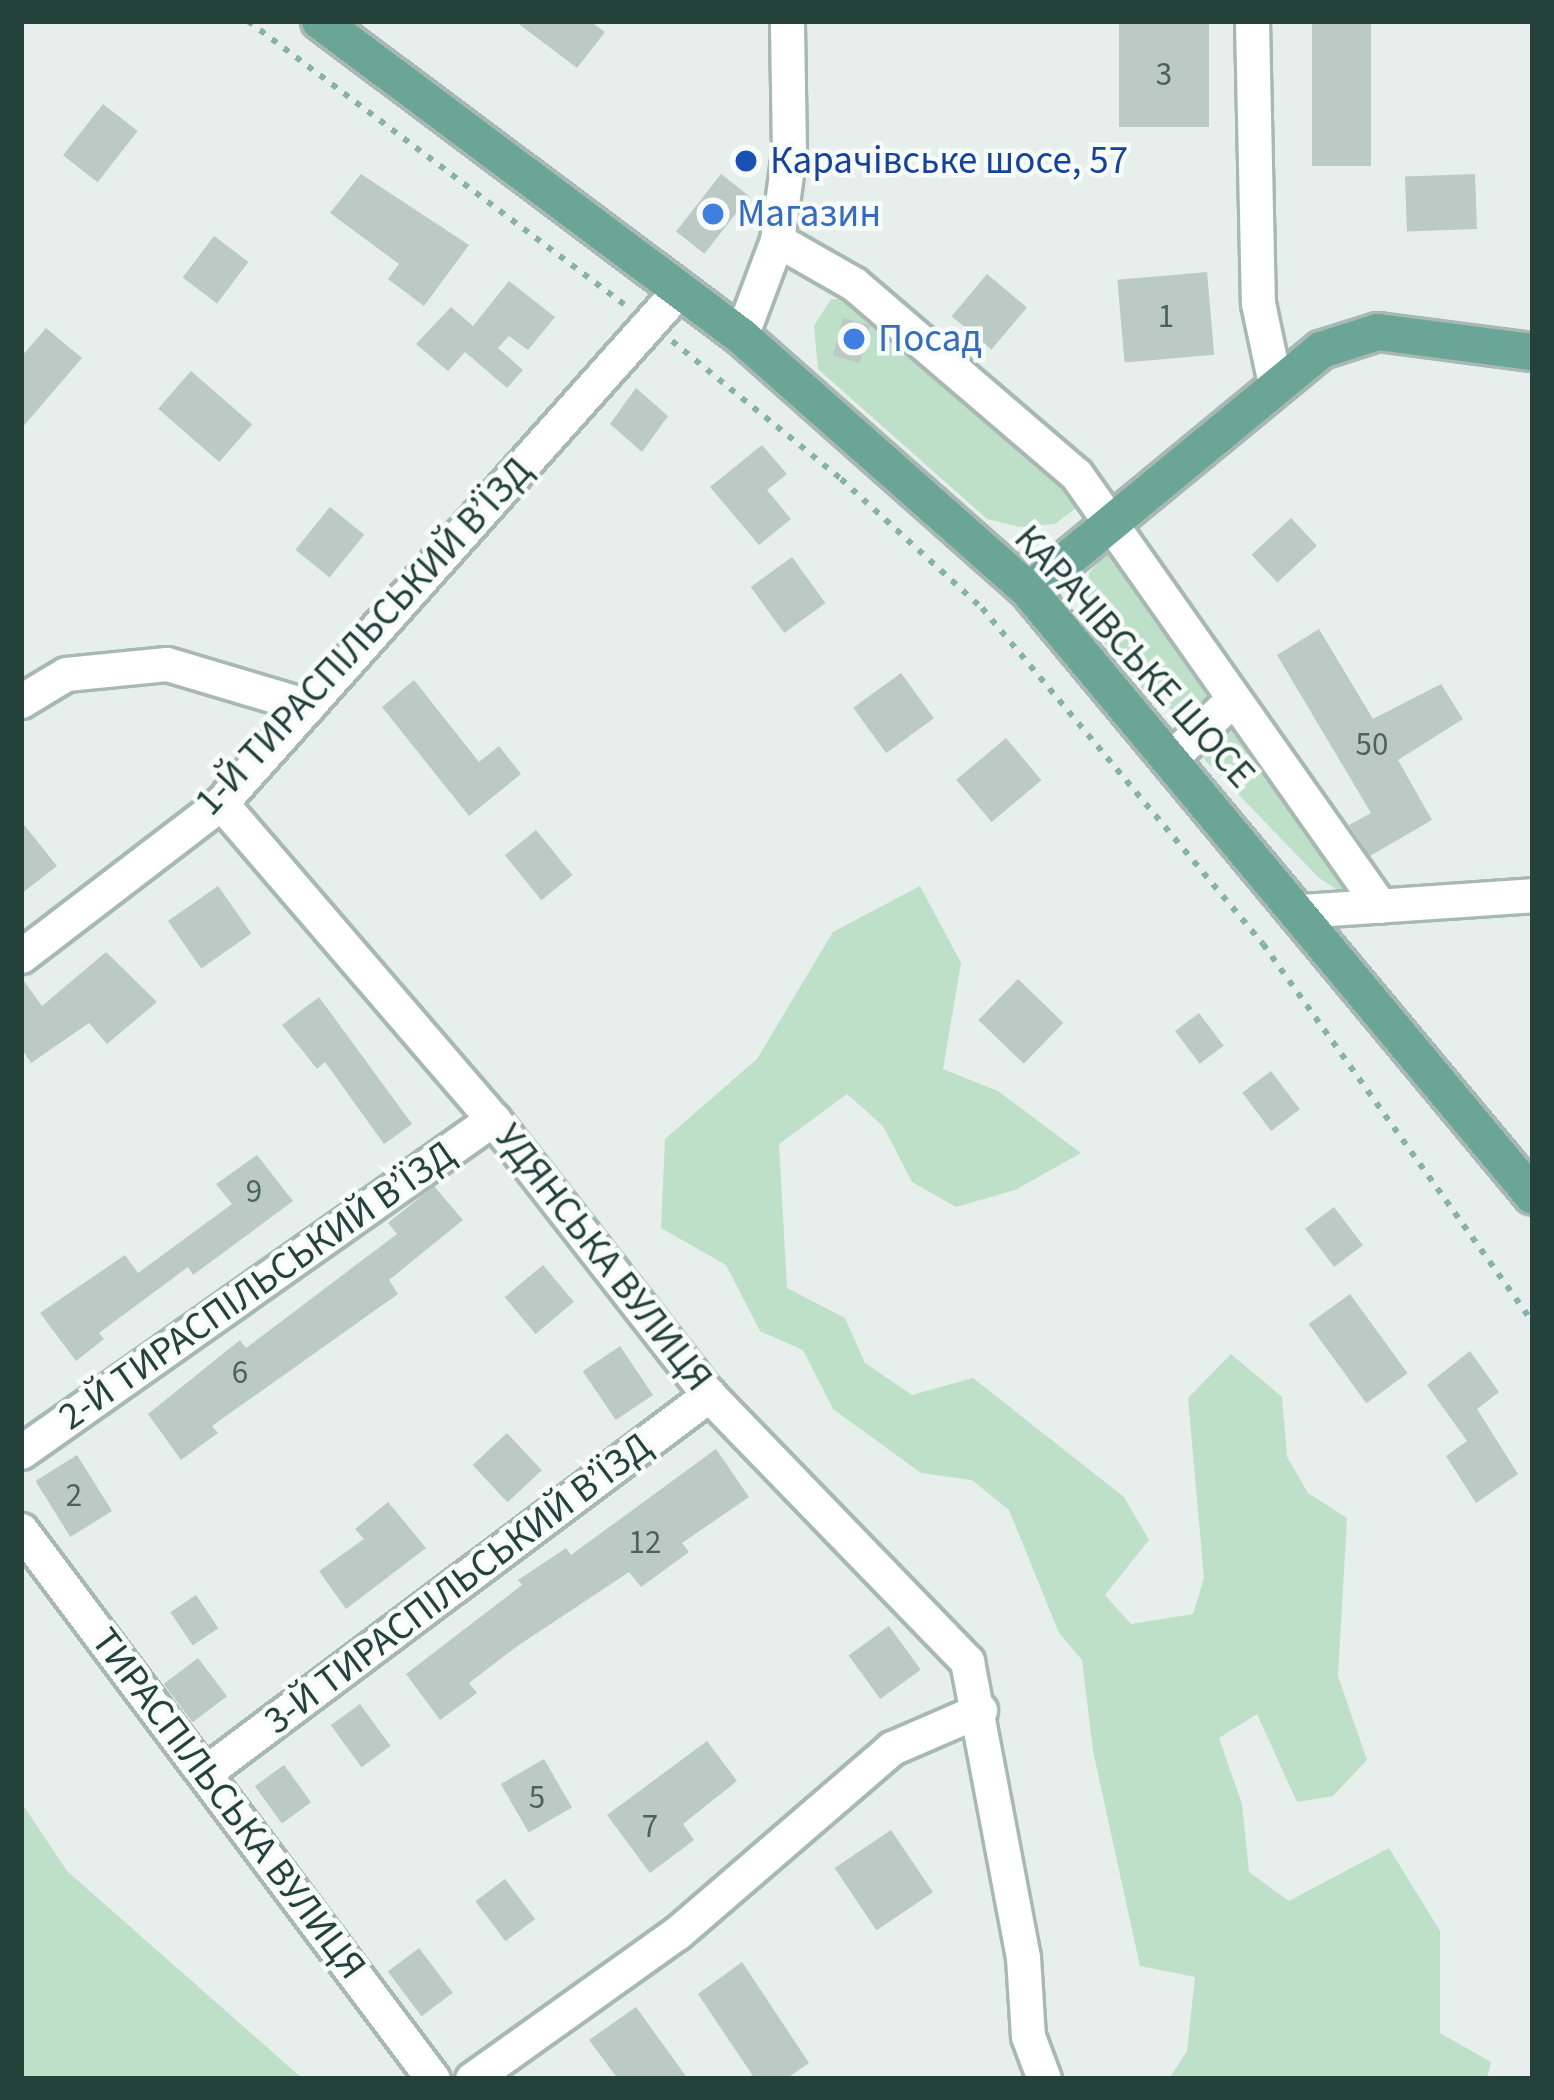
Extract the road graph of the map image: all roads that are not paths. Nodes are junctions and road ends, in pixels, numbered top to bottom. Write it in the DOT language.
graph roads {
  1 [pos="320,21"];
  2 [pos="788,21"];
  3 [pos="1252,21"];
  4 [pos="777,240"];
  5 [pos="680,289"];
  6 [pos="741,337"];
  7 [pos="1533,352"];
  8 [pos="1275,384"];
  9 [pos="1110,523"];
  10 [pos="1029,591"];
  11 [pos="1232,700"];
  12 [pos="21,701"];
  13 [pos="308,706"];
  14 [pos="1171,758"];
  15 [pos="221,803"];
  16 [pos="1533,895"];
  17 [pos="1380,906"];
  18 [pos="1301,911"];
  19 [pos="21,956"];
  20 [pos="494,1119"];
  21 [pos="1533,1196"];
  22 [pos="710,1395"];
  23 [pos="21,1452"];
  24 [pos="21,1530"];
  25 [pos="980,1710"];
  26 [pos="206,1772"];
  27 [pos="433,2079"];
  28 [pos="472,2079"];
  29 [pos="1044,2079"];
  1 -- 5 [label="main road, КАРАЧІВСЬКЕ ШОСЕ"];
  2 -- 4 [label="street"];
  3 -- 8 [label="street"];
  4 -- 6 [label="street"];
  4 -- 9 [label="street"];
  5 -- 6 [label="main road, КАРАЧІВСЬКЕ ШОСЕ"];
  5 -- 13 [label="street, 1-Й ТИРАСПІЛЬСЬКИЙ В’ЇЗД"];
  6 -- 10 [label="main road, КАРАЧІВСЬКЕ ШОСЕ"];
  7 -- 8 [label="main road"];
  8 -- 9 [label="main road"];
  9 -- 10 [label="main road"];
  9 -- 11 [label="street"];
  10 -- 14 [label="main road, КАРАЧІВСЬКЕ ШОСЕ"];
  11 -- 14 [label="street"];
  11 -- 17 [label="street"];
  12 -- 13 [label="street"];
  13 -- 15 [label="street, 1-Й ТИРАСПІЛЬСЬКИЙ В’ЇЗД"];
  14 -- 18 [label="main road, КАРАЧІВСЬКЕ ШОСЕ"];
  15 -- 19 [label="street, 1-Й ТИРАСПІЛЬСЬКИЙ В’ЇЗД"];
  15 -- 20 [label="street, УДЯНСЬКА ВУЛИЦЯ"];
  16 -- 17 [label="street"];
  17 -- 18 [label="street"];
  18 -- 21 [label="main road, КАРАЧІВСЬКЕ ШОСЕ"];
  20 -- 22 [label="street, УДЯНСЬКА ВУЛИЦЯ"];
  20 -- 23 [label="street, 2-Й ТИРАСПІЛЬСЬКИЙ В’ЇЗД"];
  22 -- 25 [label="street, УДЯНСЬКА ВУЛИЦЯ"];
  22 -- 26 [label="street, 3-Й ТИРАСПІЛЬСЬКИЙ В’ЇЗД"];
  24 -- 26 [label="street, ТИРАСПІЛЬСЬКА ВУЛИЦЯ"];
  25 -- 28 [label="street"];
  25 -- 29 [label="street"];
  26 -- 27 [label="street, ТИРАСПІЛЬСЬКА ВУЛИЦЯ"];
}
